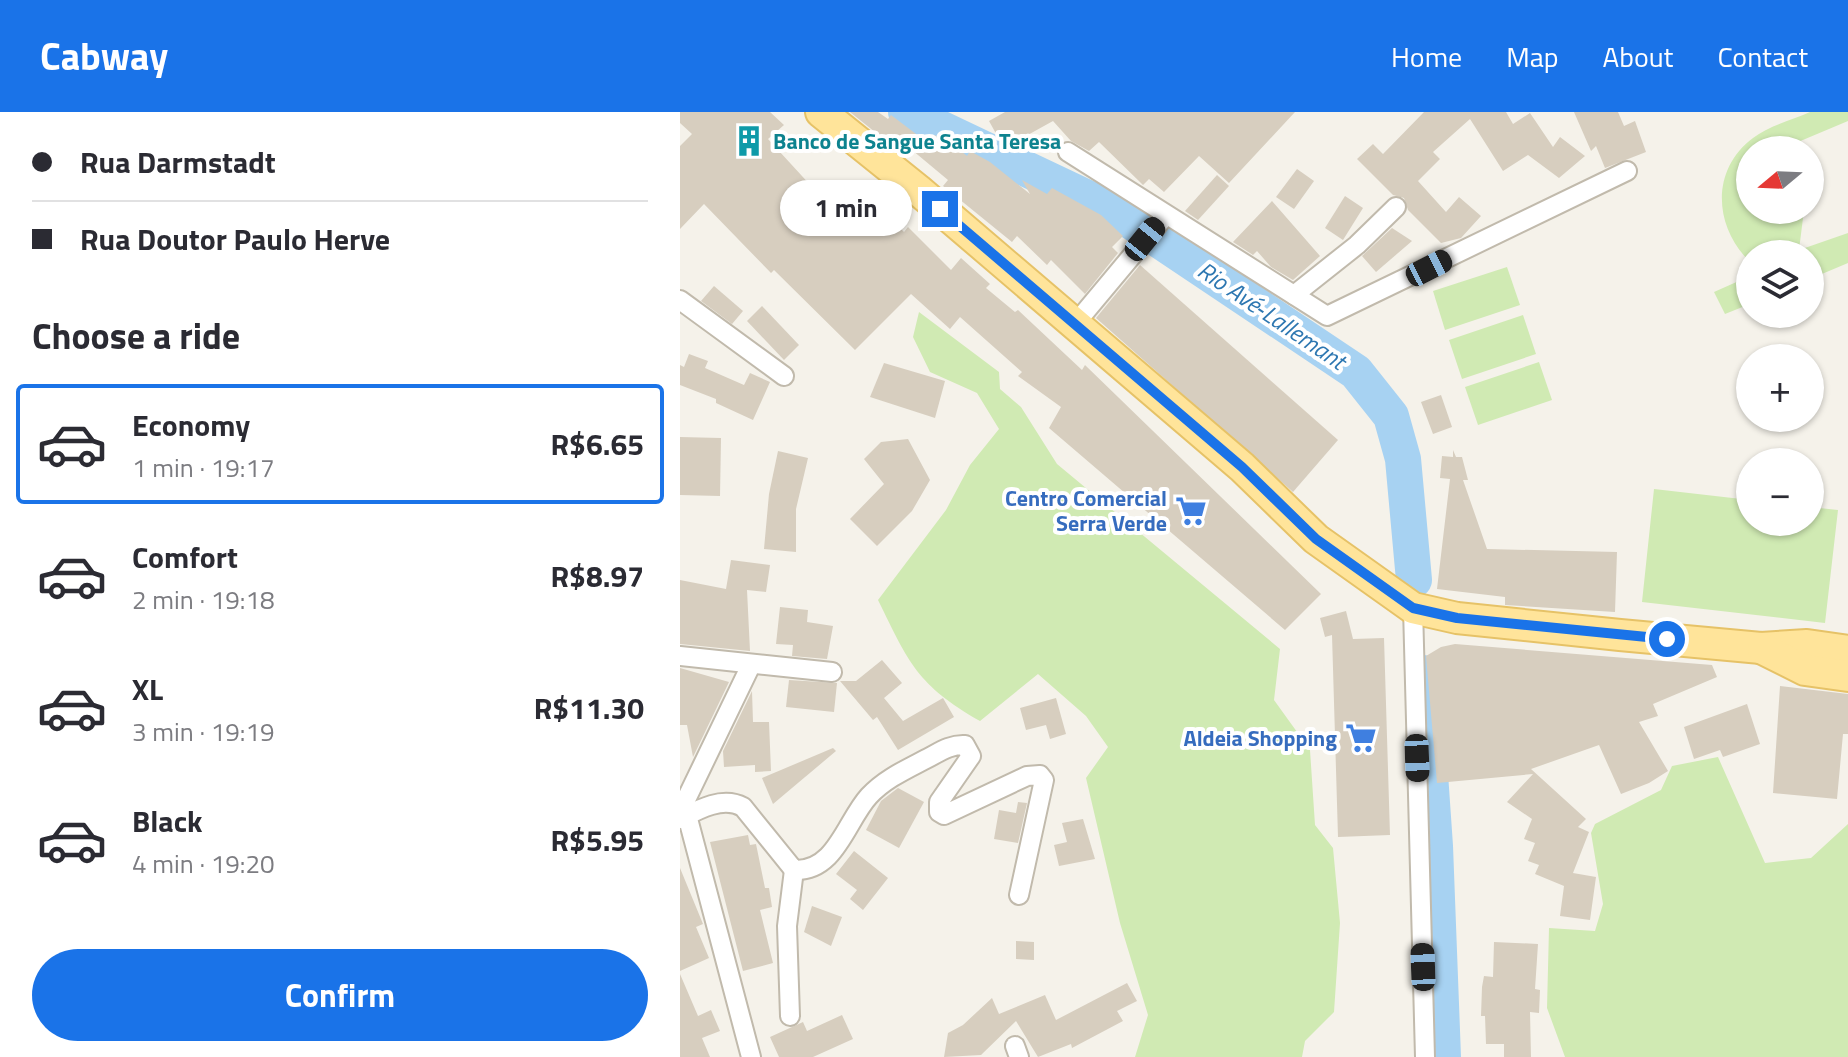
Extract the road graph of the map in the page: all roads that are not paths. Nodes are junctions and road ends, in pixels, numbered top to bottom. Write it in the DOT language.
graph roads {
  1 [pos="821,112"];
  2 [pos="1068,152"];
  3 [pos="1627,171"];
  4 [pos="1396,207"];
  5 [pos="1162,219"];
  6 [pos="1294,295"];
  7 [pos="680,300"];
  8 [pos="1075,324"];
  9 [pos="784,376"];
  10 [pos="1413,608"];
  11 [pos="1761,648"];
  12 [pos="1848,651"];
  13 [pos="680,656"];
  14 [pos="751,665"];
  15 [pos="832,672"];
  16 [pos="1848,676"];
  17 [pos="682,815"];
  18 [pos="794,870"];
  19 [pos="1019,895"];
  20 [pos="790,1016"];
  21 [pos="751,1057"];
  22 [pos="1425,1057"];
  1 -- 8 [label="main road"];
  2 -- 5 [label="street"];
  3 -- 6 [label="street"];
  4 -- 6 [label="street"];
  5 -- 6 [label="street"];
  5 -- 8 [label="street"];
  7 -- 9 [label="street"];
  8 -- 10 [label="main road"];
  10 -- 11 [label="main road"];
  10 -- 22 [label="street"];
  11 -- 12 [label="main road"];
  11 -- 16 [label="main road"];
  13 -- 14 [label="street"];
  14 -- 15 [label="street"];
  14 -- 17 [label="street"];
  17 -- 18 [label="street"];
  17 -- 21 [label="street"];
  18 -- 19 [label="street"];
  18 -- 20 [label="street"];
}
